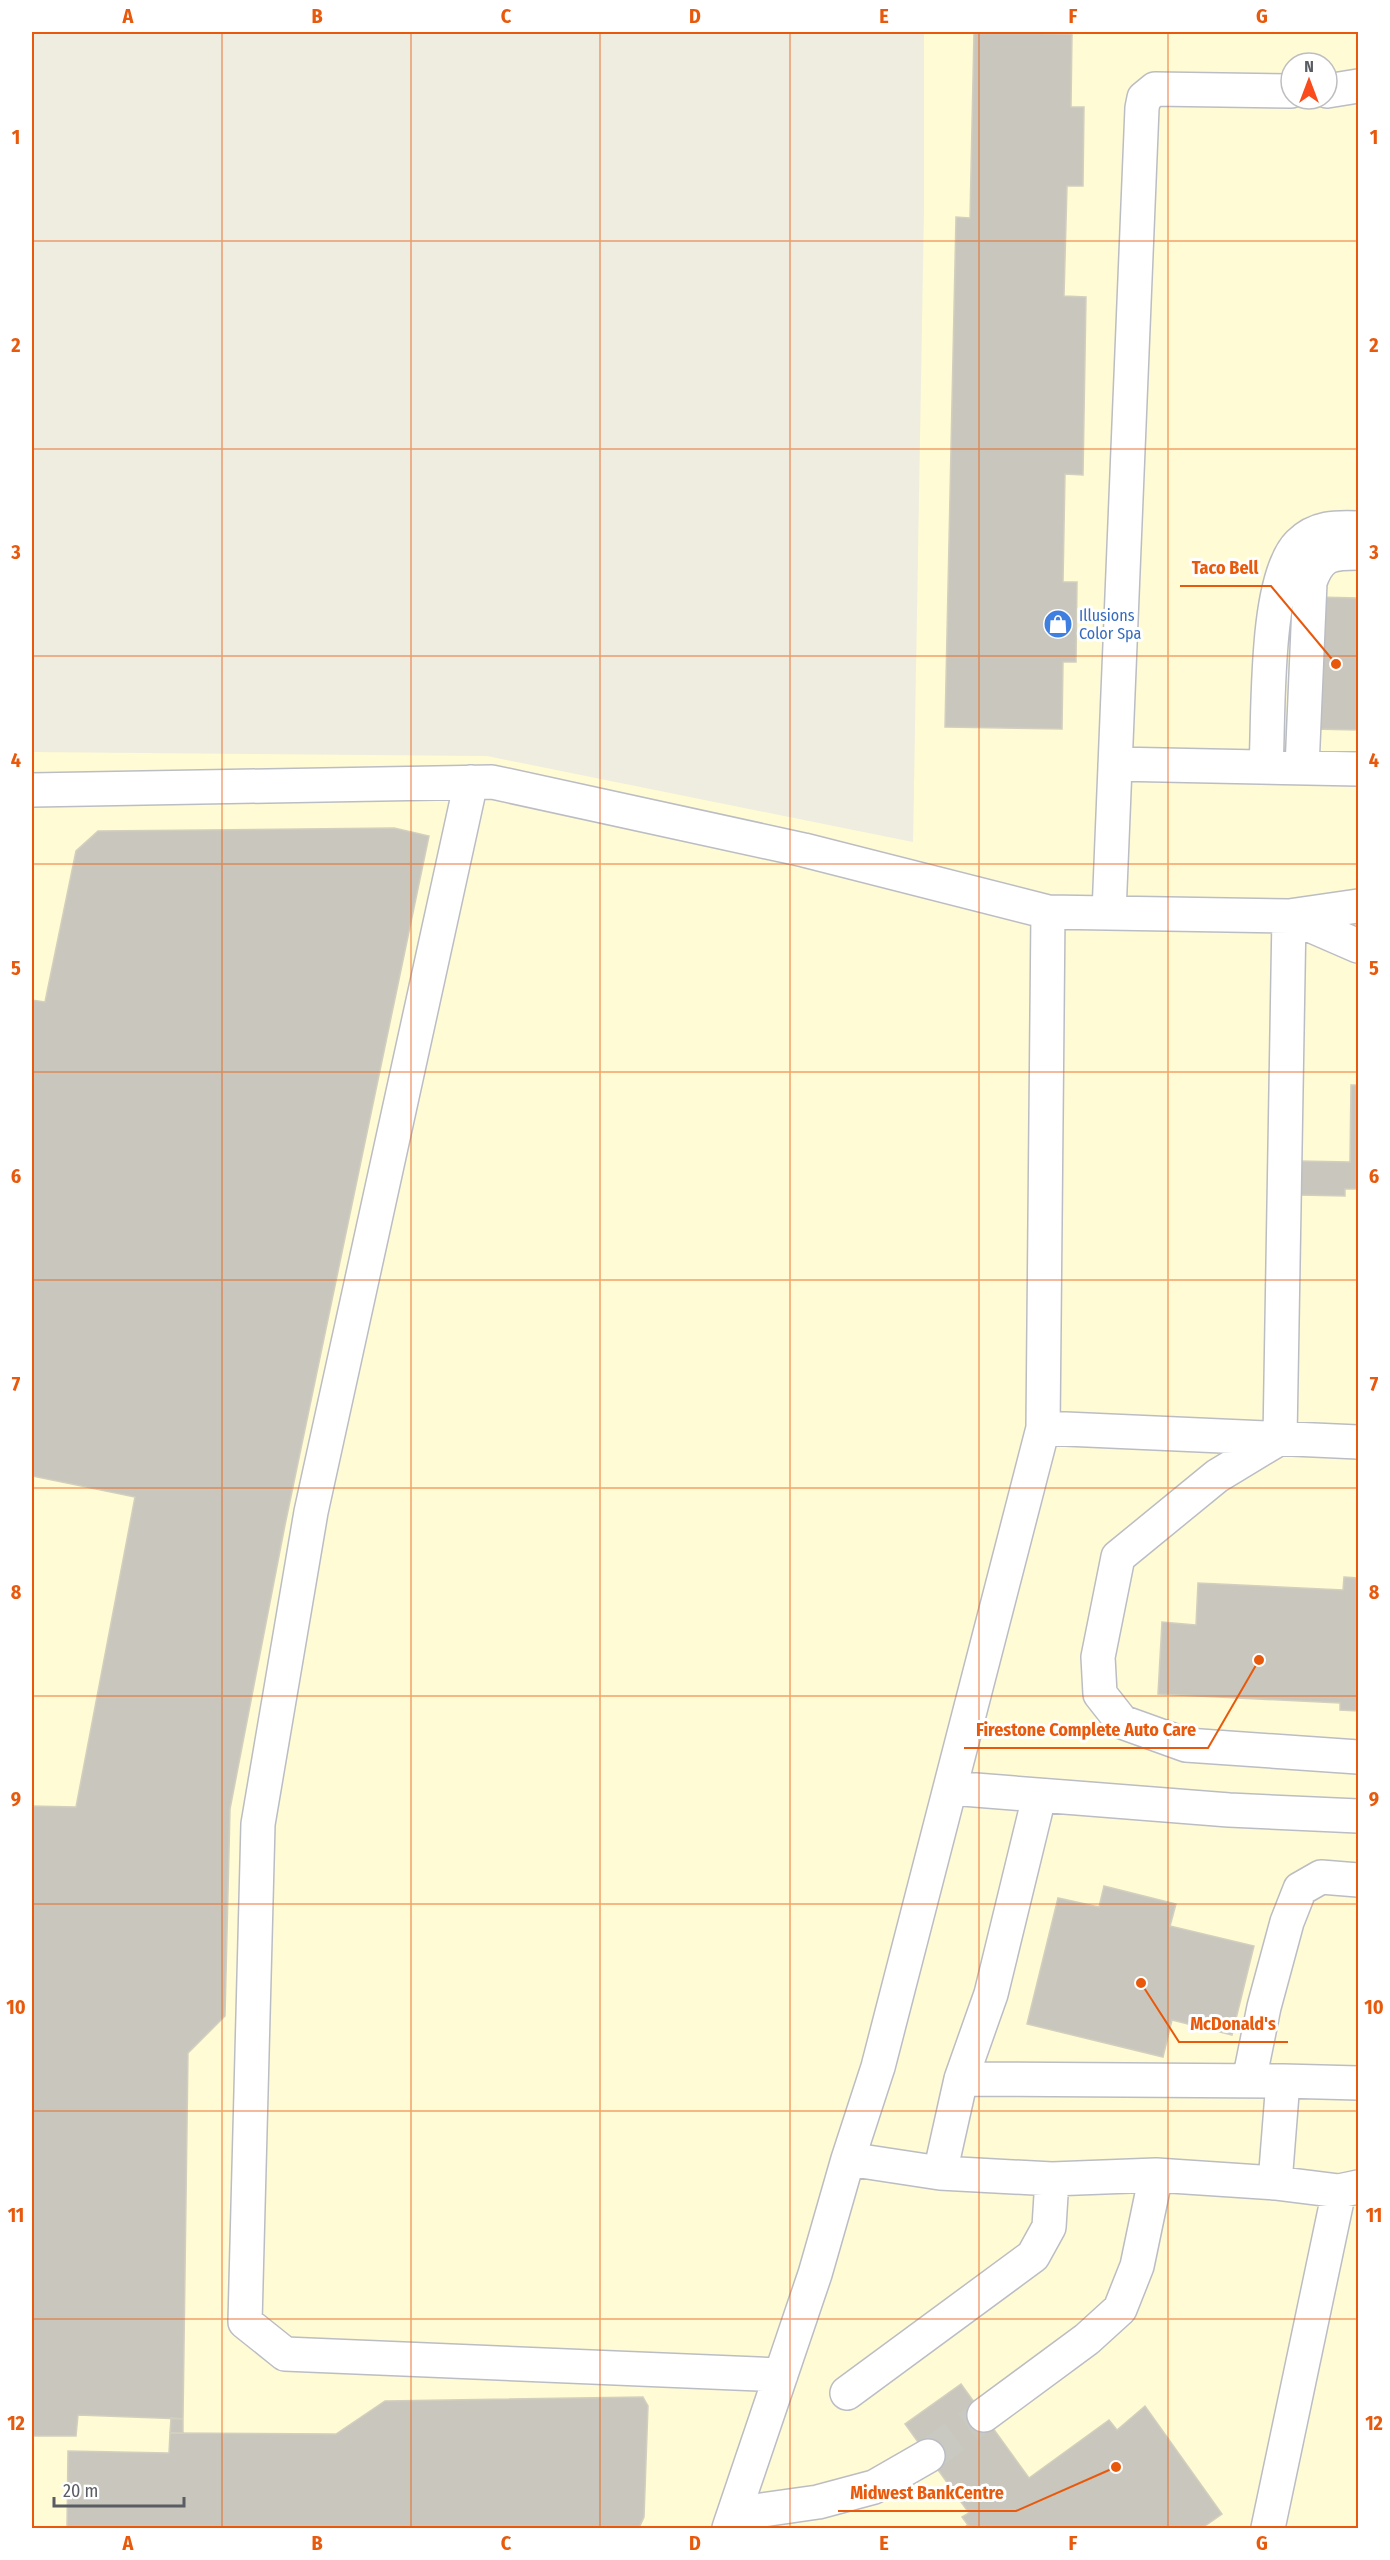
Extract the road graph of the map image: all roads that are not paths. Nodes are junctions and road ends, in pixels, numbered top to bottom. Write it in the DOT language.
graph roads {
  1 [pos="1359,86"];
  2 [pos="1339,89"];
  3 [pos="1279,91"];
  4 [pos="1359,528"];
  5 [pos="1359,553"];
  6 [pos="1115,764"];
  7 [pos="1266,767"];
  8 [pos="1302,768"];
  9 [pos="1359,769"];
  10 [pos="471,782"];
  11 [pos="32,790"];
  12 [pos="1359,906"];
  13 [pos="1048,912"];
  14 [pos="1109,913"];
  15 [pos="1289,916"];
  16 [pos="1359,945"];
  17 [pos="1043,1428"];
  18 [pos="1280,1438"];
  19 [pos="1359,1442"];
  20 [pos="1359,1757"];
  21 [pos="950,1788"];
  22 [pos="1039,1797"];
  23 [pos="1359,1816"];
  24 [pos="1359,1880"];
  25 [pos="961,2079"];
  26 [pos="1249,2081"];
  27 [pos="1283,2081"];
  28 [pos="1359,2084"];
  29 [pos="848,2159"];
  30 [pos="940,2173"];
  31 [pos="1156,2175"];
  32 [pos="1052,2179"];
  33 [pos="1275,2183"];
  34 [pos="1352,2195"];
  35 [pos="781,2375"];
  36 [pos="847,2393"];
  37 [pos="984,2415"];
  38 [pos="928,2456"];
  39 [pos="732,2521"];
  40 [pos="1268,2529"];
  1 -- 2 [label="lane"];
  3 -- 6 [label="lane"];
  4 -- 7 [label="lane"];
  5 -- 8 [label="lane"];
  6 -- 7 [label="lane"];
  6 -- 14 [label="lane"];
  7 -- 8 [label="lane"];
  8 -- 9 [label="lane"];
  10 -- 11 [label="lane"];
  10 -- 13 [label="lane"];
  10 -- 35 [label="lane"];
  12 -- 15 [label="lane"];
  13 -- 14 [label="lane"];
  13 -- 17 [label="lane"];
  14 -- 15 [label="lane"];
  15 -- 16 [label="lane"];
  15 -- 18 [label="lane"];
  17 -- 18 [label="lane"];
  17 -- 21 [label="lane"];
  18 -- 19 [label="lane"];
  18 -- 20 [label="lane"];
  21 -- 22 [label="lane"];
  21 -- 29 [label="lane"];
  22 -- 23 [label="lane"];
  22 -- 25 [label="lane"];
  24 -- 26 [label="lane"];
  25 -- 26 [label="lane"];
  25 -- 30 [label="lane"];
  26 -- 27 [label="lane"];
  27 -- 28 [label="lane"];
  27 -- 33 [label="lane"];
  29 -- 30 [label="lane"];
  29 -- 35 [label="lane"];
  30 -- 32 [label="lane"];
  31 -- 32 [label="lane"];
  31 -- 33 [label="lane"];
  31 -- 37 [label="lane"];
  32 -- 36 [label="lane"];
  33 -- 34 [label="lane"];
  34 -- 40 [label="lane"];
  35 -- 39 [label="lane"];
  38 -- 39 [label="lane"];
}
